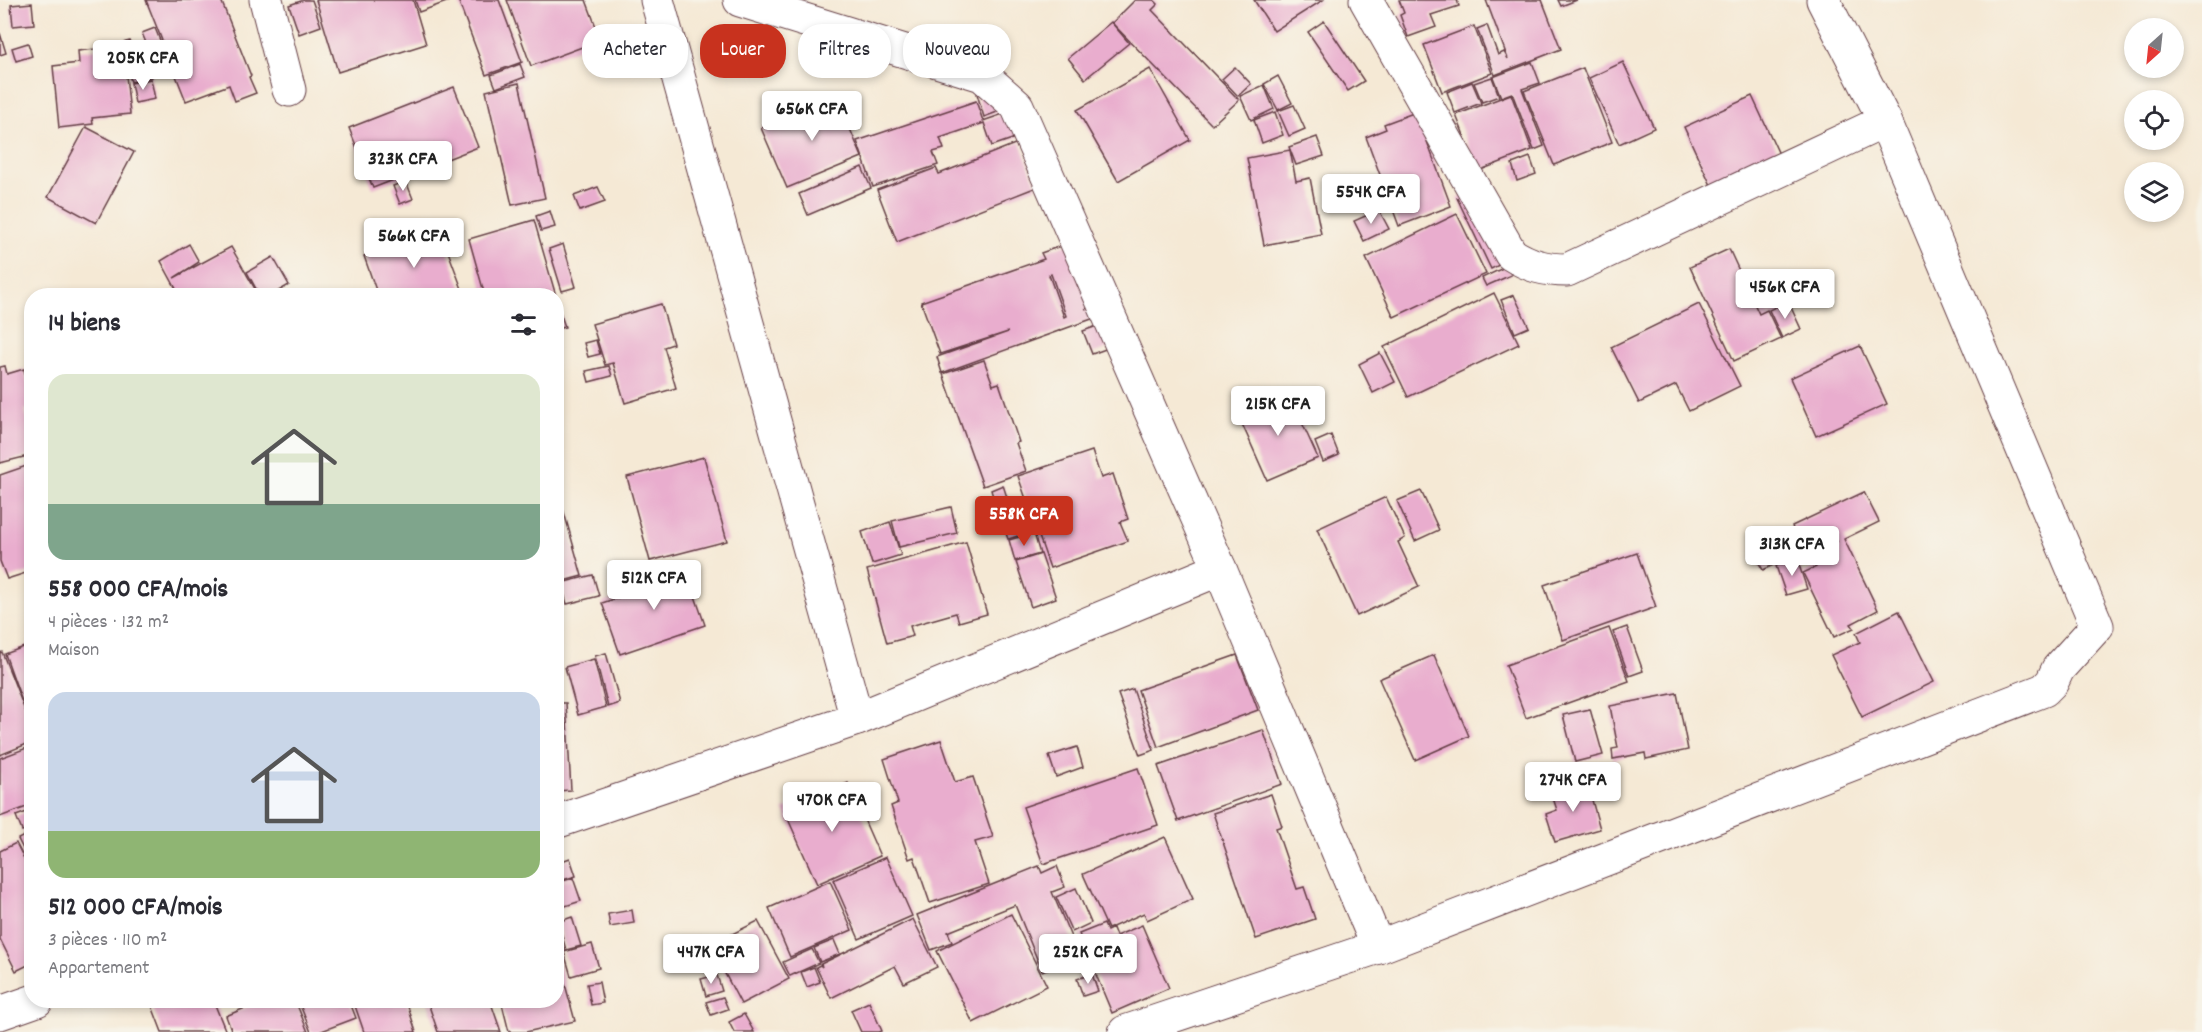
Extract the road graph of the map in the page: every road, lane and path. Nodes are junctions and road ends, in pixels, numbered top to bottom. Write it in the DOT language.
graph roads {
  1 [pos="266,0"];
  2 [pos="657,0"];
  3 [pos="740,0"];
  4 [pos="1366,0"];
  5 [pos="1823,0"];
  6 [pos="289,90"];
  7 [pos="1885,121"];
  8 [pos="1220,569"];
  9 [pos="857,719"];
  10 [pos="564,819"];
  11 [pos="1378,947"];
  12 [pos="24,1005"];
  13 [pos="0,1013"];
  14 [pos="1125,1032"];
  1 -- 6 [label="street"];
  2 -- 9 [label="street"];
  3 -- 8 [label="street"];
  4 -- 7 [label="street"];
  5 -- 7 [label="street"];
  7 -- 11 [label="street"];
  8 -- 9 [label="street"];
  8 -- 11 [label="street"];
  9 -- 10 [label="street"];
  11 -- 14 [label="street"];
  12 -- 13 [label="street"];
}
